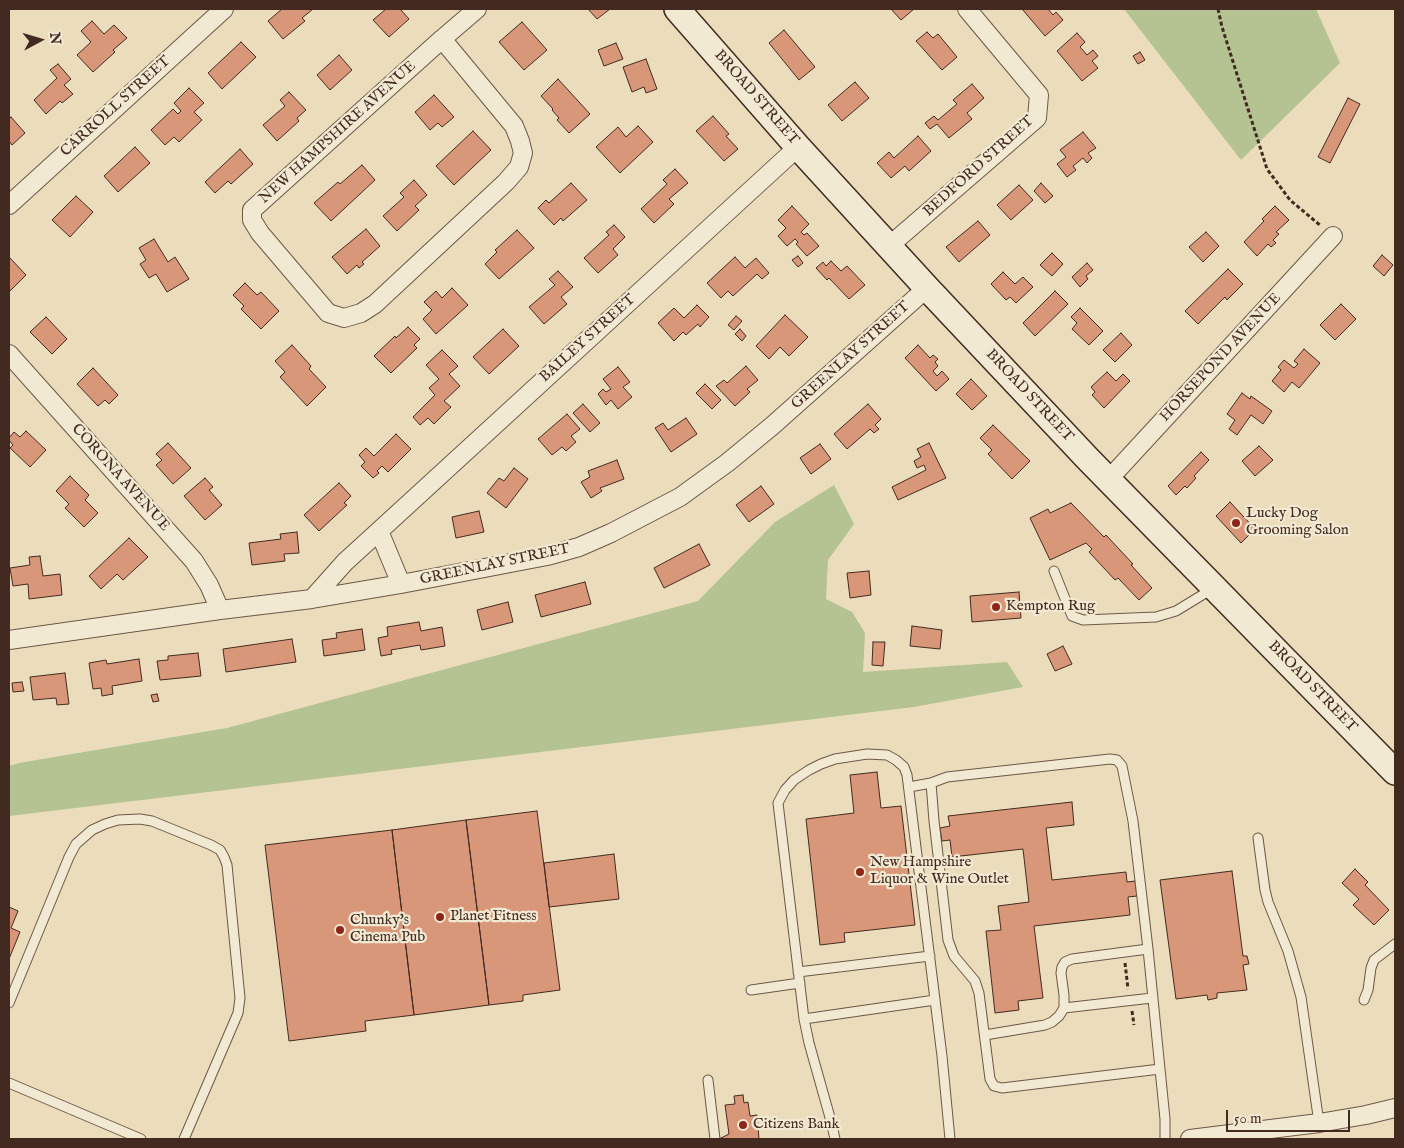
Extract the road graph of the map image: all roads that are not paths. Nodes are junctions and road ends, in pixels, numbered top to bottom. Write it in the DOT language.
graph roads {
  1 [pos="224,9"];
  2 [pos="476,9"];
  3 [pos="677,9"];
  4 [pos="967,9"];
  5 [pos="442,39"];
  6 [pos="798,147"];
  7 [pos="9,205"];
  8 [pos="1333,236"];
  9 [pos="889,246"];
  10 [pos="927,288"];
  11 [pos="9,354"];
  12 [pos="1108,480"];
  13 [pos="379,531"];
  14 [pos="1054,571"];
  15 [pos="401,584"];
  16 [pos="1215,587"];
  17 [pos="312,599"];
  18 [pos="220,610"];
  19 [pos="9,640"];
  20 [pos="1395,772"];
  21 [pos="931,783"];
  22 [pos="909,787"];
  23 [pos="1258,838"];
  24 [pos="1395,944"];
  25 [pos="1148,949"];
  26 [pos="930,956"];
  27 [pos="798,972"];
  28 [pos="800,983"];
  29 [pos="751,990"];
  30 [pos="1152,998"];
  31 [pos="935,1000"];
  32 [pos="1364,1000"];
  33 [pos="9,1003"];
  34 [pos="1064,1008"];
  35 [pos="804,1019"];
  36 [pos="985,1035"];
  37 [pos="1160,1069"];
  38 [pos="708,1080"];
  39 [pos="9,1082"];
  40 [pos="1395,1108"];
  41 [pos="1318,1123"];
  42 [pos="142,1139"];
  43 [pos="184,1139"];
  44 [pos="715,1139"];
  45 [pos="835,1139"];
  46 [pos="950,1139"];
  47 [pos="1165,1139"];
  48 [pos="1190,1139"];
  1 -- 7 [label="street, CARROLL STREET"];
  2 -- 5 [label="street, NEW HAMPSHIRE AVENUE"];
  3 -- 6 [label="main road, BROAD STREET"];
  4 -- 9 [label="street, BEDFORD STREET"];
  5 -- 5 [label="street, NEW HAMPSHIRE AVENUE"];
  6 -- 9 [label="main road, BROAD STREET"];
  6 -- 13 [label="street, BAILEY STREET"];
  8 -- 12 [label="street, HORSEPOND AVENUE"];
  9 -- 10 [label="main road, BROAD STREET"];
  10 -- 12 [label="main road, BROAD STREET"];
  10 -- 15 [label="street, GREENLAY STREET"];
  11 -- 18 [label="street, CORONA AVENUE"];
  12 -- 16 [label="main road, BROAD STREET"];
  13 -- 15 [label="street"];
  13 -- 17 [label="street, BAILEY STREET"];
  14 -- 16 [label="lane"];
  15 -- 17 [label="street, GREENLAY STREET"];
  16 -- 20 [label="main road, BROAD STREET"];
  17 -- 18 [label="street, GREENLAY STREET"];
  18 -- 19 [label="street, GREENLAY STREET"];
  21 -- 22 [label="lane"];
  21 -- 25 [label="lane"];
  21 -- 36 [label="lane"];
  22 -- 26 [label="lane"];
  22 -- 27 [label="lane"];
  23 -- 41 [label="lane"];
  24 -- 32 [label="lane"];
  25 -- 30 [label="lane"];
  25 -- 34 [label="lane"];
  26 -- 27 [label="lane"];
  26 -- 31 [label="lane"];
  27 -- 28 [label="lane"];
  28 -- 29 [label="lane"];
  28 -- 35 [label="lane"];
  30 -- 34 [label="lane"];
  30 -- 37 [label="lane"];
  31 -- 35 [label="lane"];
  31 -- 46 [label="lane"];
  33 -- 43 [label="lane"];
  34 -- 36 [label="lane"];
  35 -- 45 [label="lane"];
  36 -- 37 [label="lane"];
  37 -- 47 [label="lane"];
  38 -- 44 [label="lane"];
  39 -- 42 [label="lane"];
  40 -- 41 [label="street"];
  41 -- 48 [label="street"];
}
